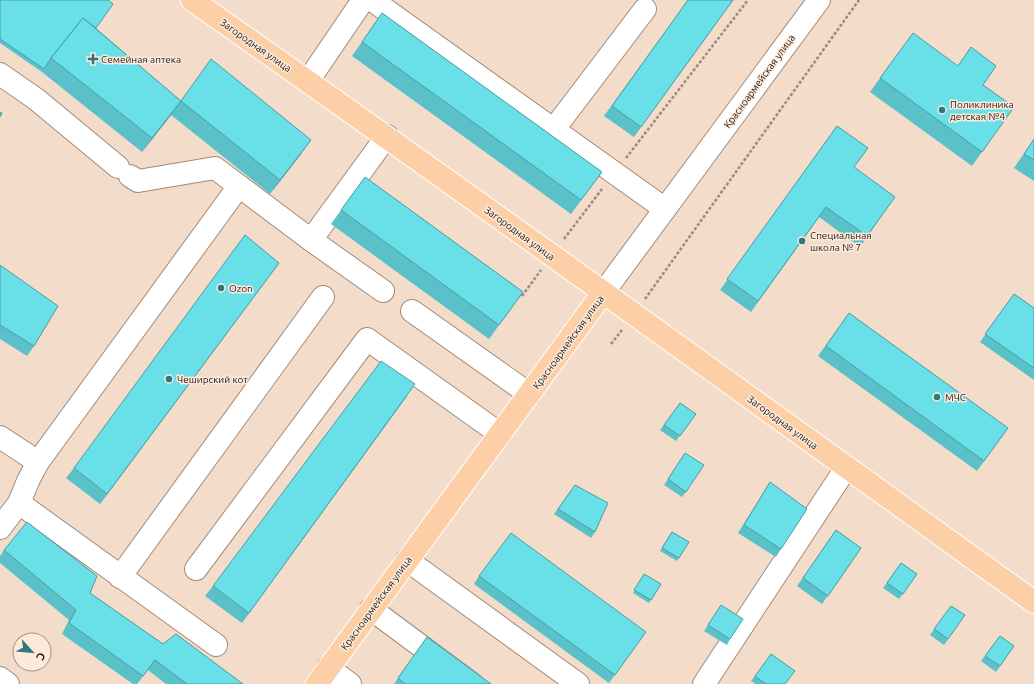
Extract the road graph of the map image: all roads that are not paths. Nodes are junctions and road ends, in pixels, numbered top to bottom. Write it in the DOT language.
graph roads {
  1 [pos="192,0"];
  2 [pos="363,0"];
  3 [pos="372,0"];
  4 [pos="819,0"];
  5 [pos="645,9"];
  6 [pos="0,74"];
  7 [pos="308,81"];
  8 [pos="554,129"];
  9 [pos="387,136"];
  10 [pos="239,186"];
  11 [pos="665,209"];
  12 [pos="312,240"];
  13 [pos="383,291"];
  14 [pos="603,293"];
  15 [pos="323,297"];
  16 [pos="412,311"];
  17 [pos="529,394"];
  18 [pos="500,434"];
  19 [pos="0,437"];
  20 [pos="38,462"];
  21 [pos="846,468"];
  22 [pos="19,503"];
  23 [pos="0,528"];
  24 [pos="408,560"];
  25 [pos="196,568"];
  26 [pos="120,577"];
  27 [pos="1034,602"];
  28 [pos="371,610"];
  29 [pos="216,646"];
  30 [pos="323,676"];
  31 [pos="0,678"];
  32 [pos="8,684"];
  33 [pos="350,684"];
  34 [pos="472,684"];
  35 [pos="578,684"];
  36 [pos="704,684"];
  1 -- 7 [label="main road, Загородная улица"];
  2 -- 7 [label="street"];
  3 -- 8 [label="street"];
  4 -- 11 [label="street, Красноармейская улица"];
  5 -- 8 [label="street"];
  6 -- 10 [label="street"];
  7 -- 9 [label="main road, Загородная улица"];
  8 -- 11 [label="street"];
  9 -- 12 [label="street"];
  9 -- 14 [label="main road, Загородная улица"];
  10 -- 12 [label="street"];
  10 -- 20 [label="street"];
  11 -- 14 [label="street, Красноармейская улица"];
  12 -- 13 [label="street"];
  14 -- 17 [label="main road, Красноармейская улица"];
  14 -- 21 [label="main road, Загородная улица"];
  15 -- 26 [label="street"];
  16 -- 17 [label="street"];
  17 -- 18 [label="main road, Красноармейская улица"];
  18 -- 24 [label="main road, Красноармейская улица"];
  18 -- 25 [label="street"];
  19 -- 20 [label="street"];
  20 -- 22 [label="street"];
  21 -- 27 [label="main road, Загородная улица"];
  21 -- 36 [label="street"];
  22 -- 23 [label="street"];
  22 -- 26 [label="street"];
  24 -- 28 [label="main road, Красноармейская улица"];
  24 -- 35 [label="street"];
  26 -- 29 [label="street"];
  28 -- 30 [label="main road, Красноармейская улица"];
  28 -- 34 [label="street"];
  30 -- 33 [label="street"];
  31 -- 32 [label="street"];
}
